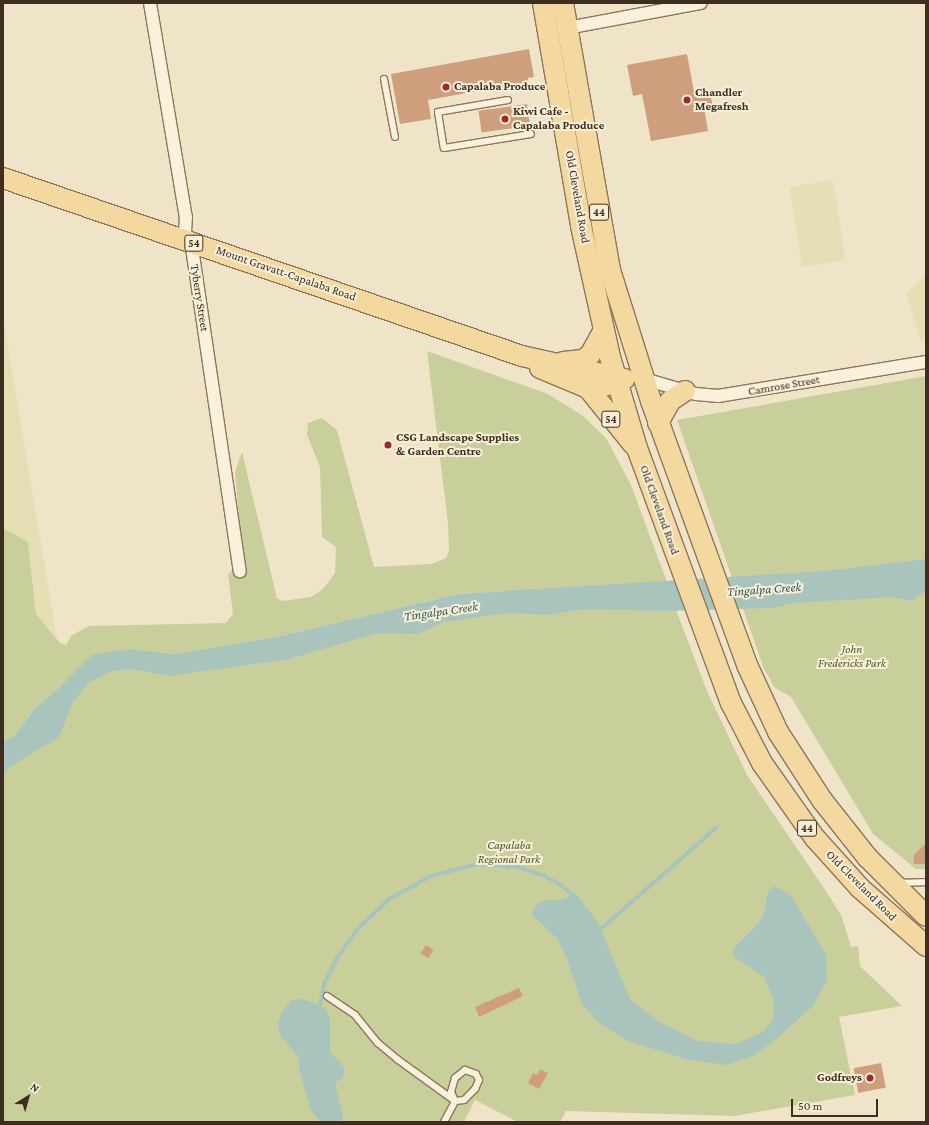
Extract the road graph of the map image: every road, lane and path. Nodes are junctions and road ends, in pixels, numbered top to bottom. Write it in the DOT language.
graph roads {
  1 [pos="150,3"];
  2 [pos="543,3"];
  3 [pos="563,3"];
  4 [pos="701,3"];
  5 [pos="567,28"];
  6 [pos="384,79"];
  7 [pos="508,100"];
  8 [pos="531,134"];
  9 [pos="395,137"];
  10 [pos="3,178"];
  11 [pos="191,241"];
  12 [pos="603,332"];
  13 [pos="522,356"];
  14 [pos="553,362"];
  15 [pos="926,362"];
  16 [pos="615,378"];
  17 [pos="644,379"];
  18 [pos="588,388"];
  19 [pos="685,391"];
  20 [pos="658,423"];
  21 [pos="637,448"];
  22 [pos="240,571"];
  23 [pos="926,882"];
  24 [pos="891,883"];
  25 [pos="925,912"];
  26 [pos="926,946"];
  27 [pos="327,996"];
  28 [pos="456,1101"];
  29 [pos="444,1122"];
  1 -- 11 [label="street, Tyberry Street"];
  2 -- 12 [label="main road, Old Cleveland Road / 44"];
  3 -- 5 [label="main road, Old Cleveland Road / 44"];
  4 -- 5 [label="street"];
  5 -- 17 [label="main road, Old Cleveland Road / 44"];
  6 -- 9 [label="lane"];
  7 -- 8 [label="lane"];
  10 -- 11 [label="main road, Mount Gravatt-Capalaba Road / 54"];
  11 -- 13 [label="main road, Mount Gravatt-Capalaba Road / 54"];
  11 -- 22 [label="street, Tyberry Street"];
  12 -- 14 [label="main road"];
  12 -- 16 [label="main road, Old Cleveland Road / 44"];
  13 -- 14 [label="main road, Mount Gravatt-Capalaba Road / 54"];
  13 -- 18 [label="main road, Mount Gravatt-Capalaba Road / 54"];
  14 -- 16 [label="main road, Mount Gravatt-Capalaba Road / 54"];
  15 -- 19 [label="street, Camrose Street"];
  16 -- 17 [label="main road, Mount Gravatt-Capalaba Road / 54"];
  16 -- 18 [label="main road, Mount Gravatt-Capalaba Road / 54"];
  16 -- 21 [label="main road, Old Cleveland Road / 44"];
  17 -- 19 [label="street, Camrose Street"];
  17 -- 20 [label="main road, Old Cleveland Road / 44"];
  18 -- 21 [label="main road, 54"];
  19 -- 20 [label="main road"];
  20 -- 24 [label="main road, Old Cleveland Road / 44"];
  21 -- 26 [label="main road, Old Cleveland Road / 44"];
  23 -- 24 [label="lane"];
  24 -- 25 [label="main road, Old Cleveland Road / 44"];
  27 -- 28 [label="lane"];
  28 -- 28 [label="lane"];
  28 -- 29 [label="lane"];
}
